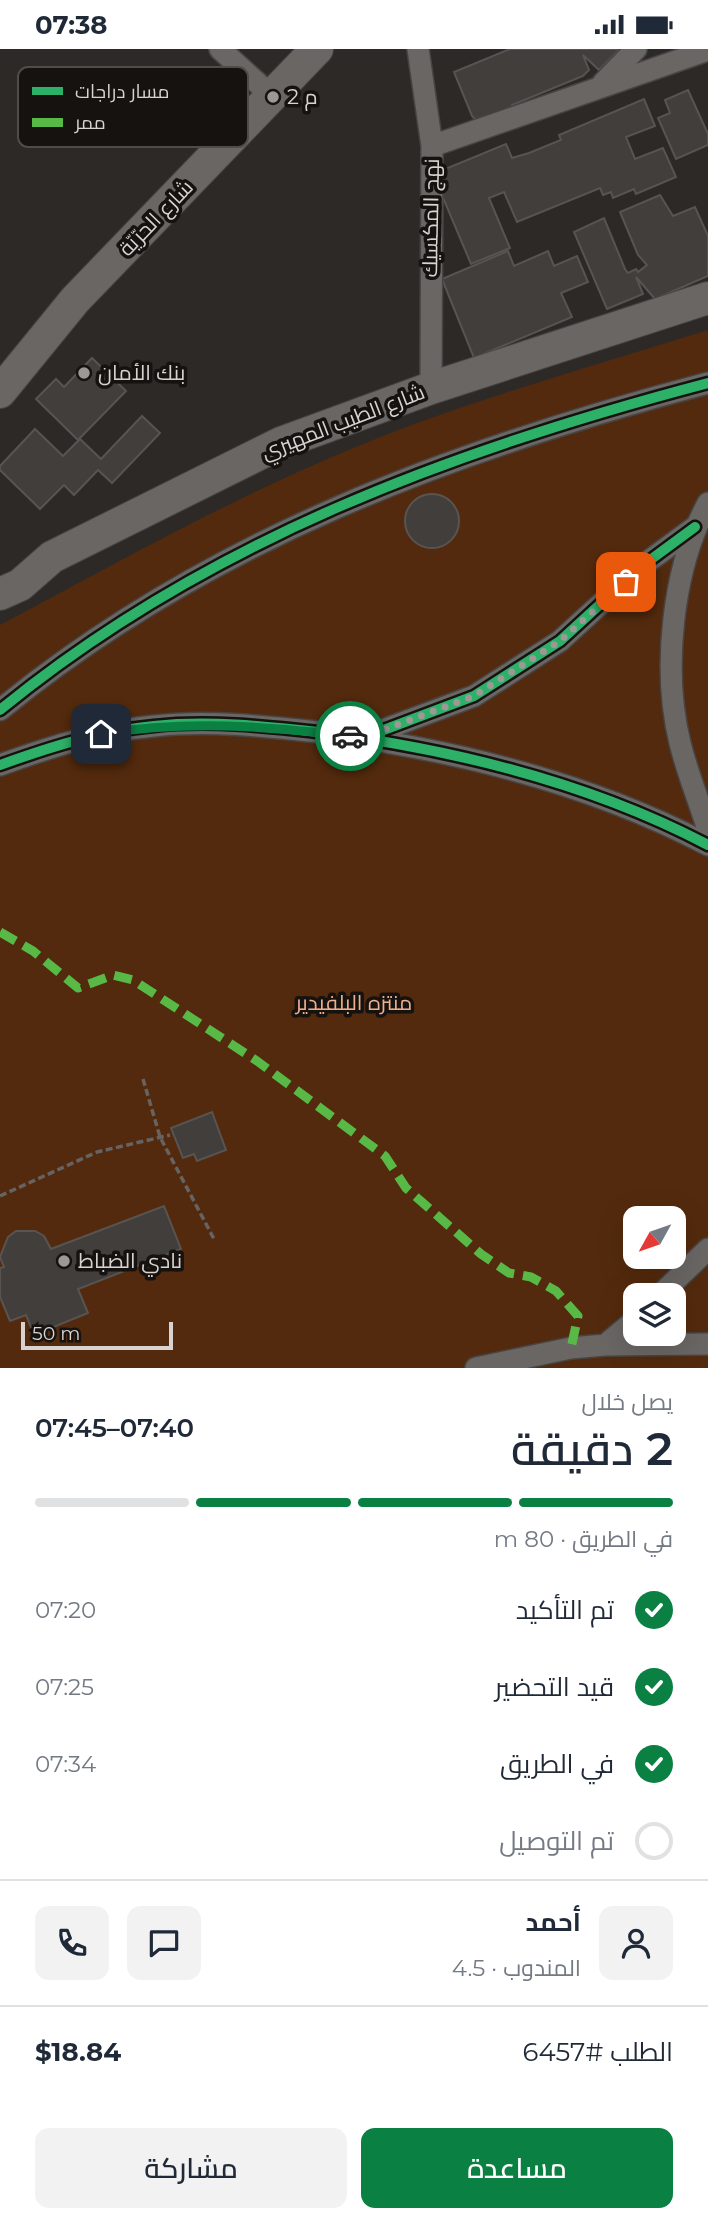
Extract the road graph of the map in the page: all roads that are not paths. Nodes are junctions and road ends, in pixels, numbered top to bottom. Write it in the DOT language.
graph roads {
  1 [pos="220,49"];
  2 [pos="317,49"];
  3 [pos="418,49"];
  4 [pos="636,49"];
  5 [pos="708,50"];
  6 [pos="240,67"];
  7 [pos="248,74"];
  8 [pos="601,85"];
  9 [pos="273,97"];
  10 [pos="248,123"];
  11 [pos="432,146"];
  12 [pos="224,147"];
  13 [pos="708,298"];
  14 [pos="708,383"];
  15 [pos="430,388"];
  16 [pos="0,392"];
  17 [pos="708,503"];
  18 [pos="695,527"];
  19 [pos="52,557"];
  20 [pos="0,572"];
  21 [pos="0,594"];
  22 [pos="0,710"];
  23 [pos="362,738"];
  24 [pos="0,765"];
  25 [pos="708,829"];
  26 [pos="708,845"];
  27 [pos="708,1249"];
  28 [pos="673,1283"];
  29 [pos="623,1330"];
  30 [pos="605,1345"];
  31 [pos="708,1345"];
  32 [pos="476,1368"];
  1 -- 6 [label="street"];
  2 -- 9 [label="main road, شارع الحرّيّة"];
  3 -- 11 [label="street, نهج المكسيك"];
  4 -- 8 [label="street"];
  5 -- 8 [label="street"];
  7 -- 9 [label="street"];
  8 -- 11 [label="street"];
  9 -- 10 [label="main road, شارع الحرّيّة"];
  11 -- 15 [label="street, نهج المكسيك"];
  12 -- 16 [label="main road, شارع الحرّيّة"];
  13 -- 15 [label="main road, شارع الطيب المهيري"];
  14 -- 22 [label="street"];
  15 -- 19 [label="main road, شارع الطيب المهيري"];
  17 -- 18 [label="street"];
  18 -- 23 [label="street"];
  18 -- 25 [label="street"];
  19 -- 20 [label="main road"];
  19 -- 21 [label="main road, شارع الطيب المهيري"];
  23 -- 24 [label="street"];
  23 -- 26 [label="street"];
  27 -- 28 [label="street"];
  29 -- 30 [label="street"];
  30 -- 31 [label="street"];
  30 -- 32 [label="street"];
}
